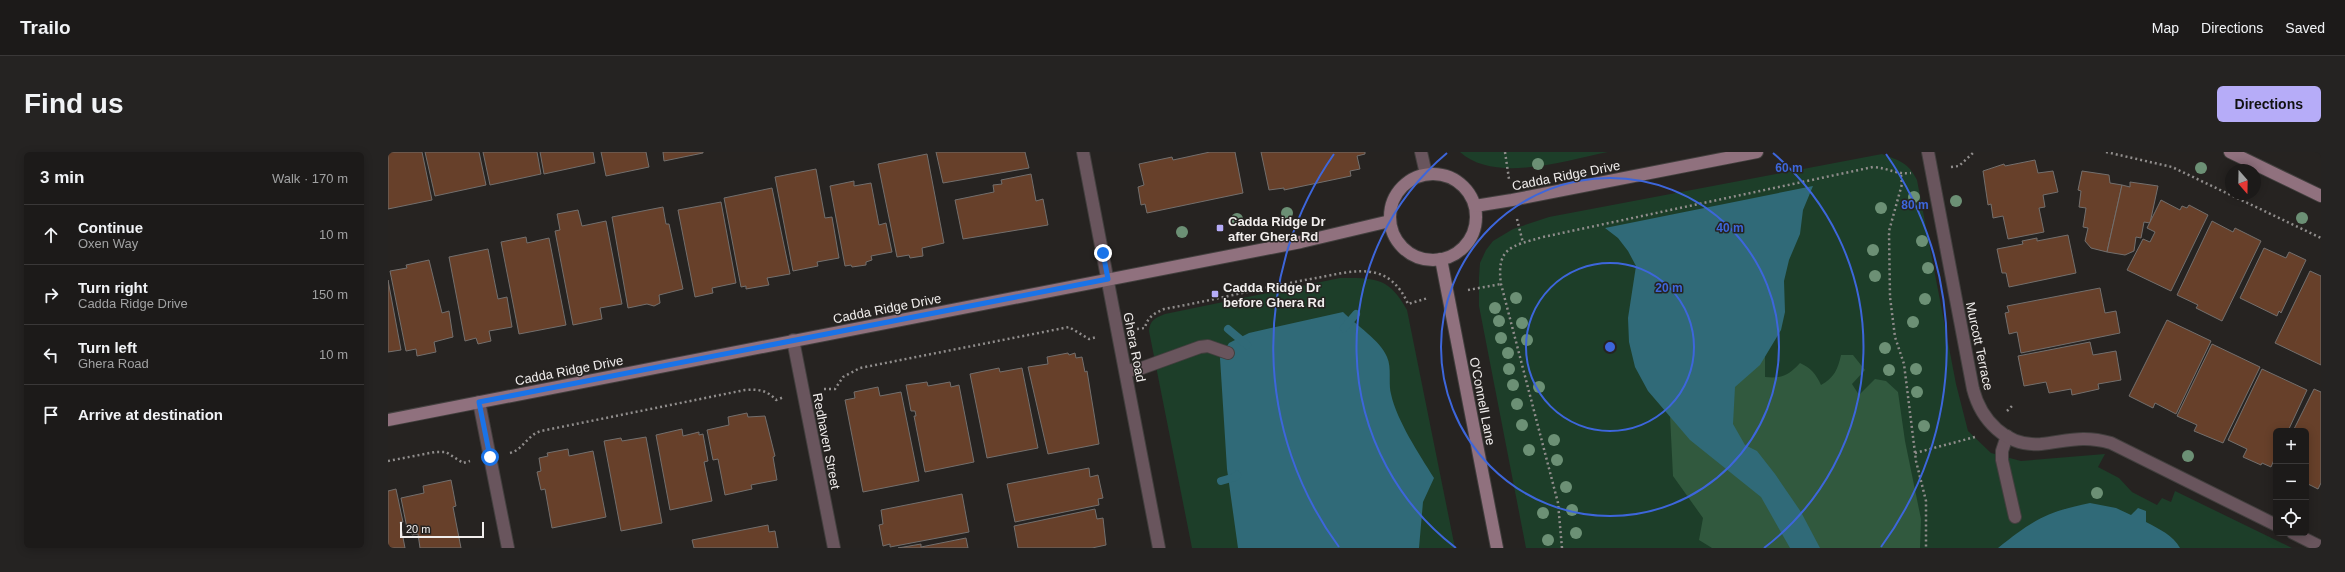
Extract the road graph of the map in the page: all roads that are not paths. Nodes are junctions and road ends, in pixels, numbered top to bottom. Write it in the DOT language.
graph roads {
  1 [pos="1083,152"];
  2 [pos="1421,152"];
  3 [pos="1757,152"];
  4 [pos="1928,152"];
  5 [pos="2230,152"];
  6 [pos="1426,174"];
  7 [pos="2321,196"];
  8 [pos="1475,206"];
  9 [pos="1390,220"];
  10 [pos="1441,259"];
  11 [pos="1108,279"];
  12 [pos="793,340"];
  13 [pos="1228,353"];
  14 [pos="1126,371"];
  15 [pos="479,402"];
  16 [pos="388,420"];
  17 [pos="2007,436"];
  18 [pos="2015,517"];
  19 [pos="2273,524"];
  20 [pos="2299,536"];
  21 [pos="2321,547"];
  22 [pos="508,548"];
  23 [pos="834,548"];
  24 [pos="1160,548"];
  25 [pos="1497,548"];
  1 -- 11 [label="street, Ghera Road"];
  2 -- 6 [label="street"];
  3 -- 8 [label="street, Cadda Ridge Drive"];
  4 -- 17 [label="street, Murcott Terrace"];
  5 -- 7 [label="street"];
  6 -- 8 [label="street"];
  6 -- 9 [label="street"];
  8 -- 10 [label="street"];
  9 -- 10 [label="street"];
  9 -- 11 [label="street, Cadda Ridge Drive"];
  10 -- 25 [label="street, O'Connell Lane"];
  11 -- 12 [label="street, Cadda Ridge Drive"];
  11 -- 14 [label="street, Ghera Road"];
  12 -- 15 [label="street, Cadda Ridge Drive"];
  12 -- 23 [label="street, Redhaven Street"];
  13 -- 14 [label="street"];
  14 -- 24 [label="street, Ghera Road"];
  15 -- 16 [label="street, Cadda Ridge Drive"];
  15 -- 22 [label="street"];
  17 -- 18 [label="street"];
  17 -- 19 [label="street, Murcott Terrace"];
  20 -- 21 [label="street"];
}
